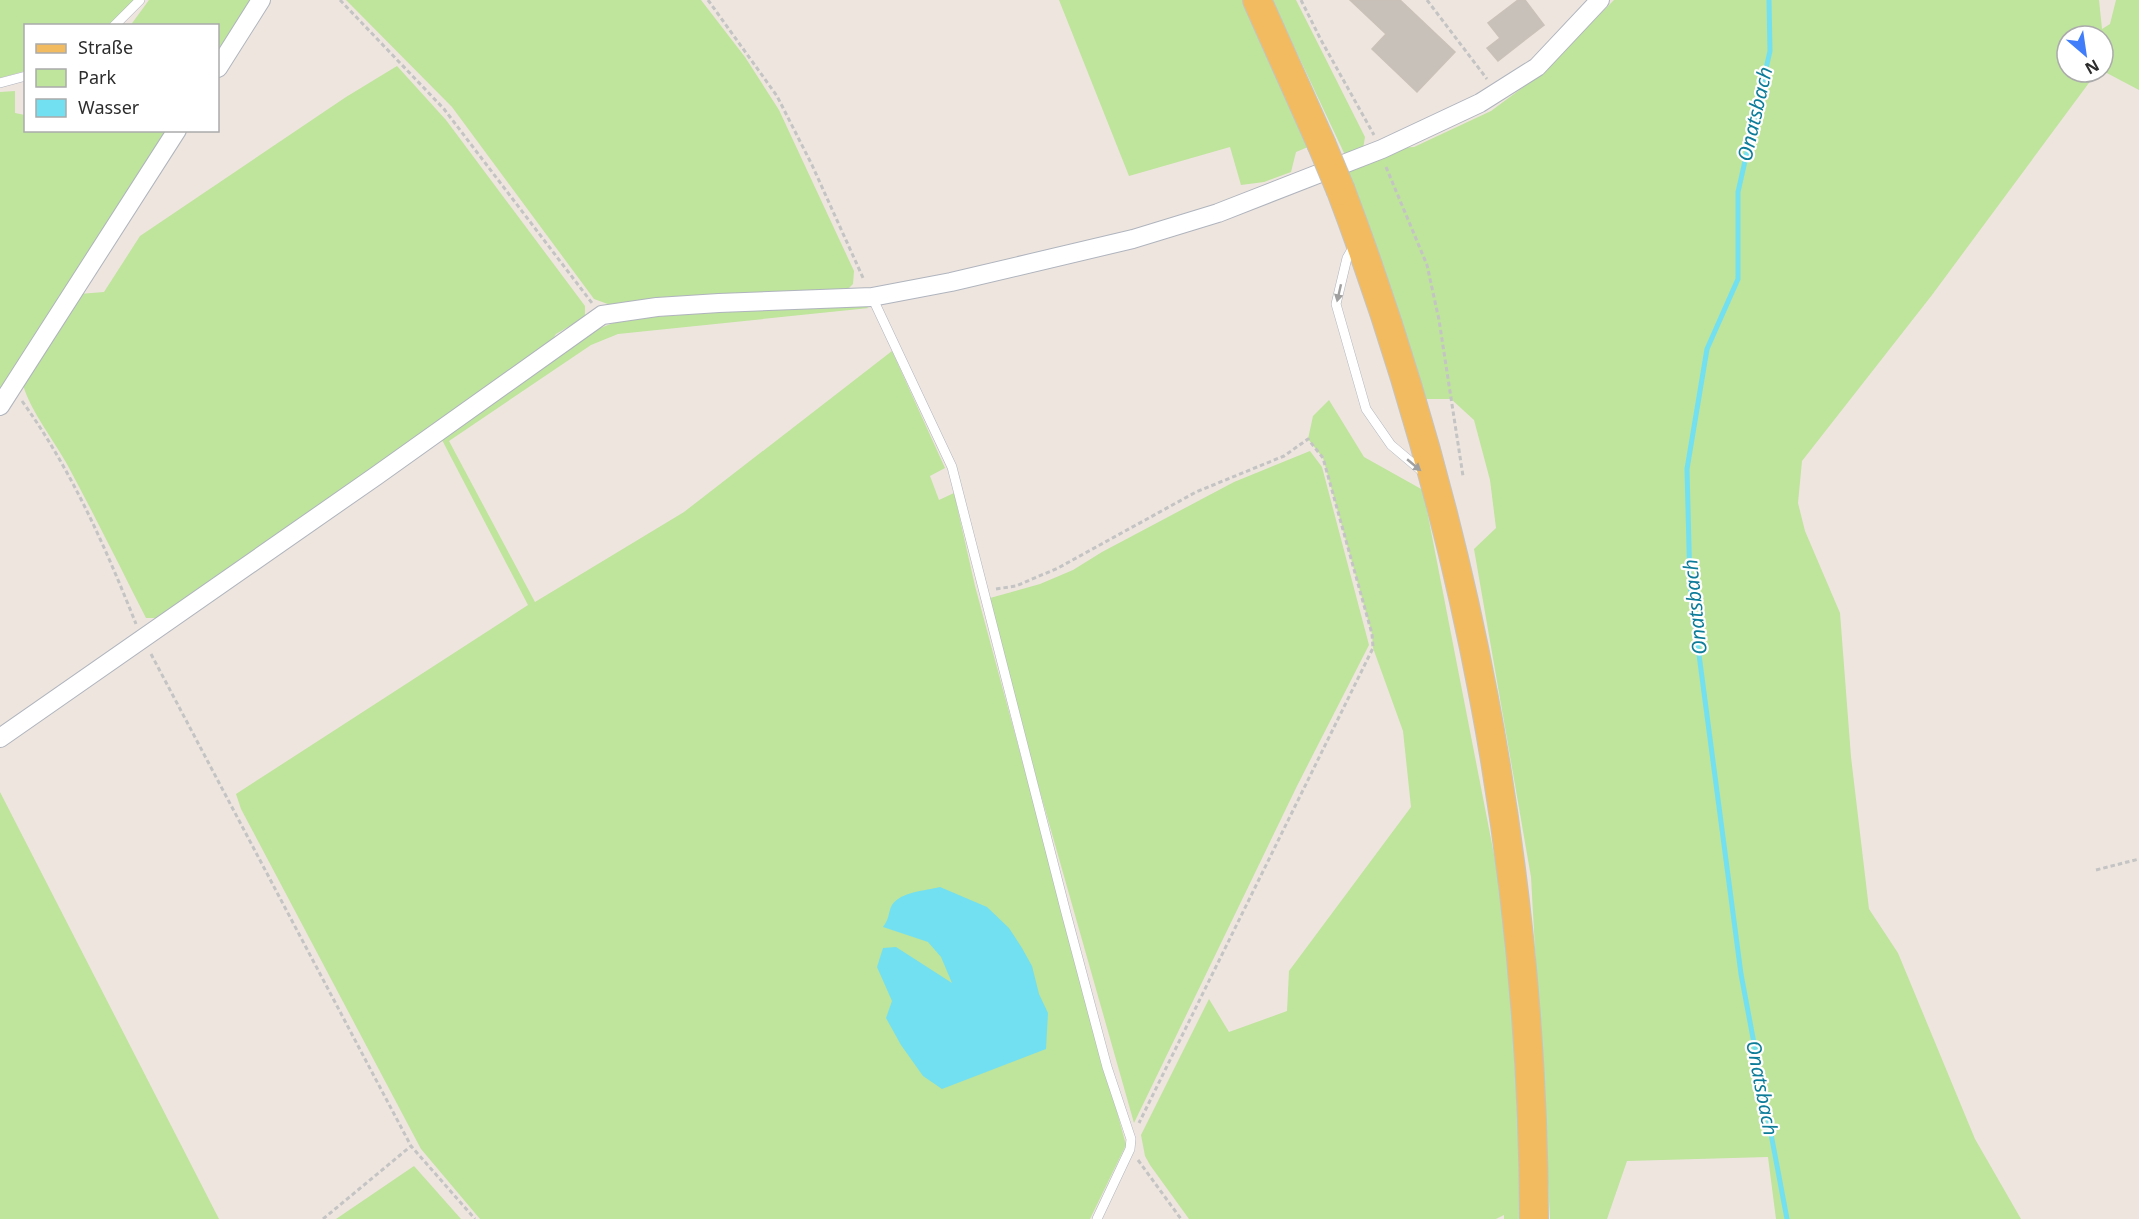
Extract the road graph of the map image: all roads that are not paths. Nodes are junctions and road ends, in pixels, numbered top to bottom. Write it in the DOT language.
graph roads {
  1 [pos="140,0"];
  2 [pos="261,0"];
  3 [pos="1257,0"];
  4 [pos="1600,0"];
  5 [pos="116,24"];
  6 [pos="219,66"];
  7 [pos="24,76"];
  8 [pos="0,83"];
  9 [pos="176,132"];
  10 [pos="1359,239"];
  11 [pos="872,297"];
  12 [pos="0,406"];
  13 [pos="1435,483"];
  14 [pos="0,738"];
  15 [pos="1097,1219"];
  16 [pos="1534,1219"];
  1 -- 5 [label="lane"];
  2 -- 6 [label="street"];
  3 -- 10 [label="main road, bridge"];
  4 -- 11 [label="street"];
  7 -- 8 [label="lane"];
  9 -- 12 [label="street"];
  10 -- 13 [label="main road"];
  10 -- 13 [label="lane, one-way"];
  11 -- 14 [label="street"];
  11 -- 15 [label="lane"];
  13 -- 16 [label="main road"];
}
